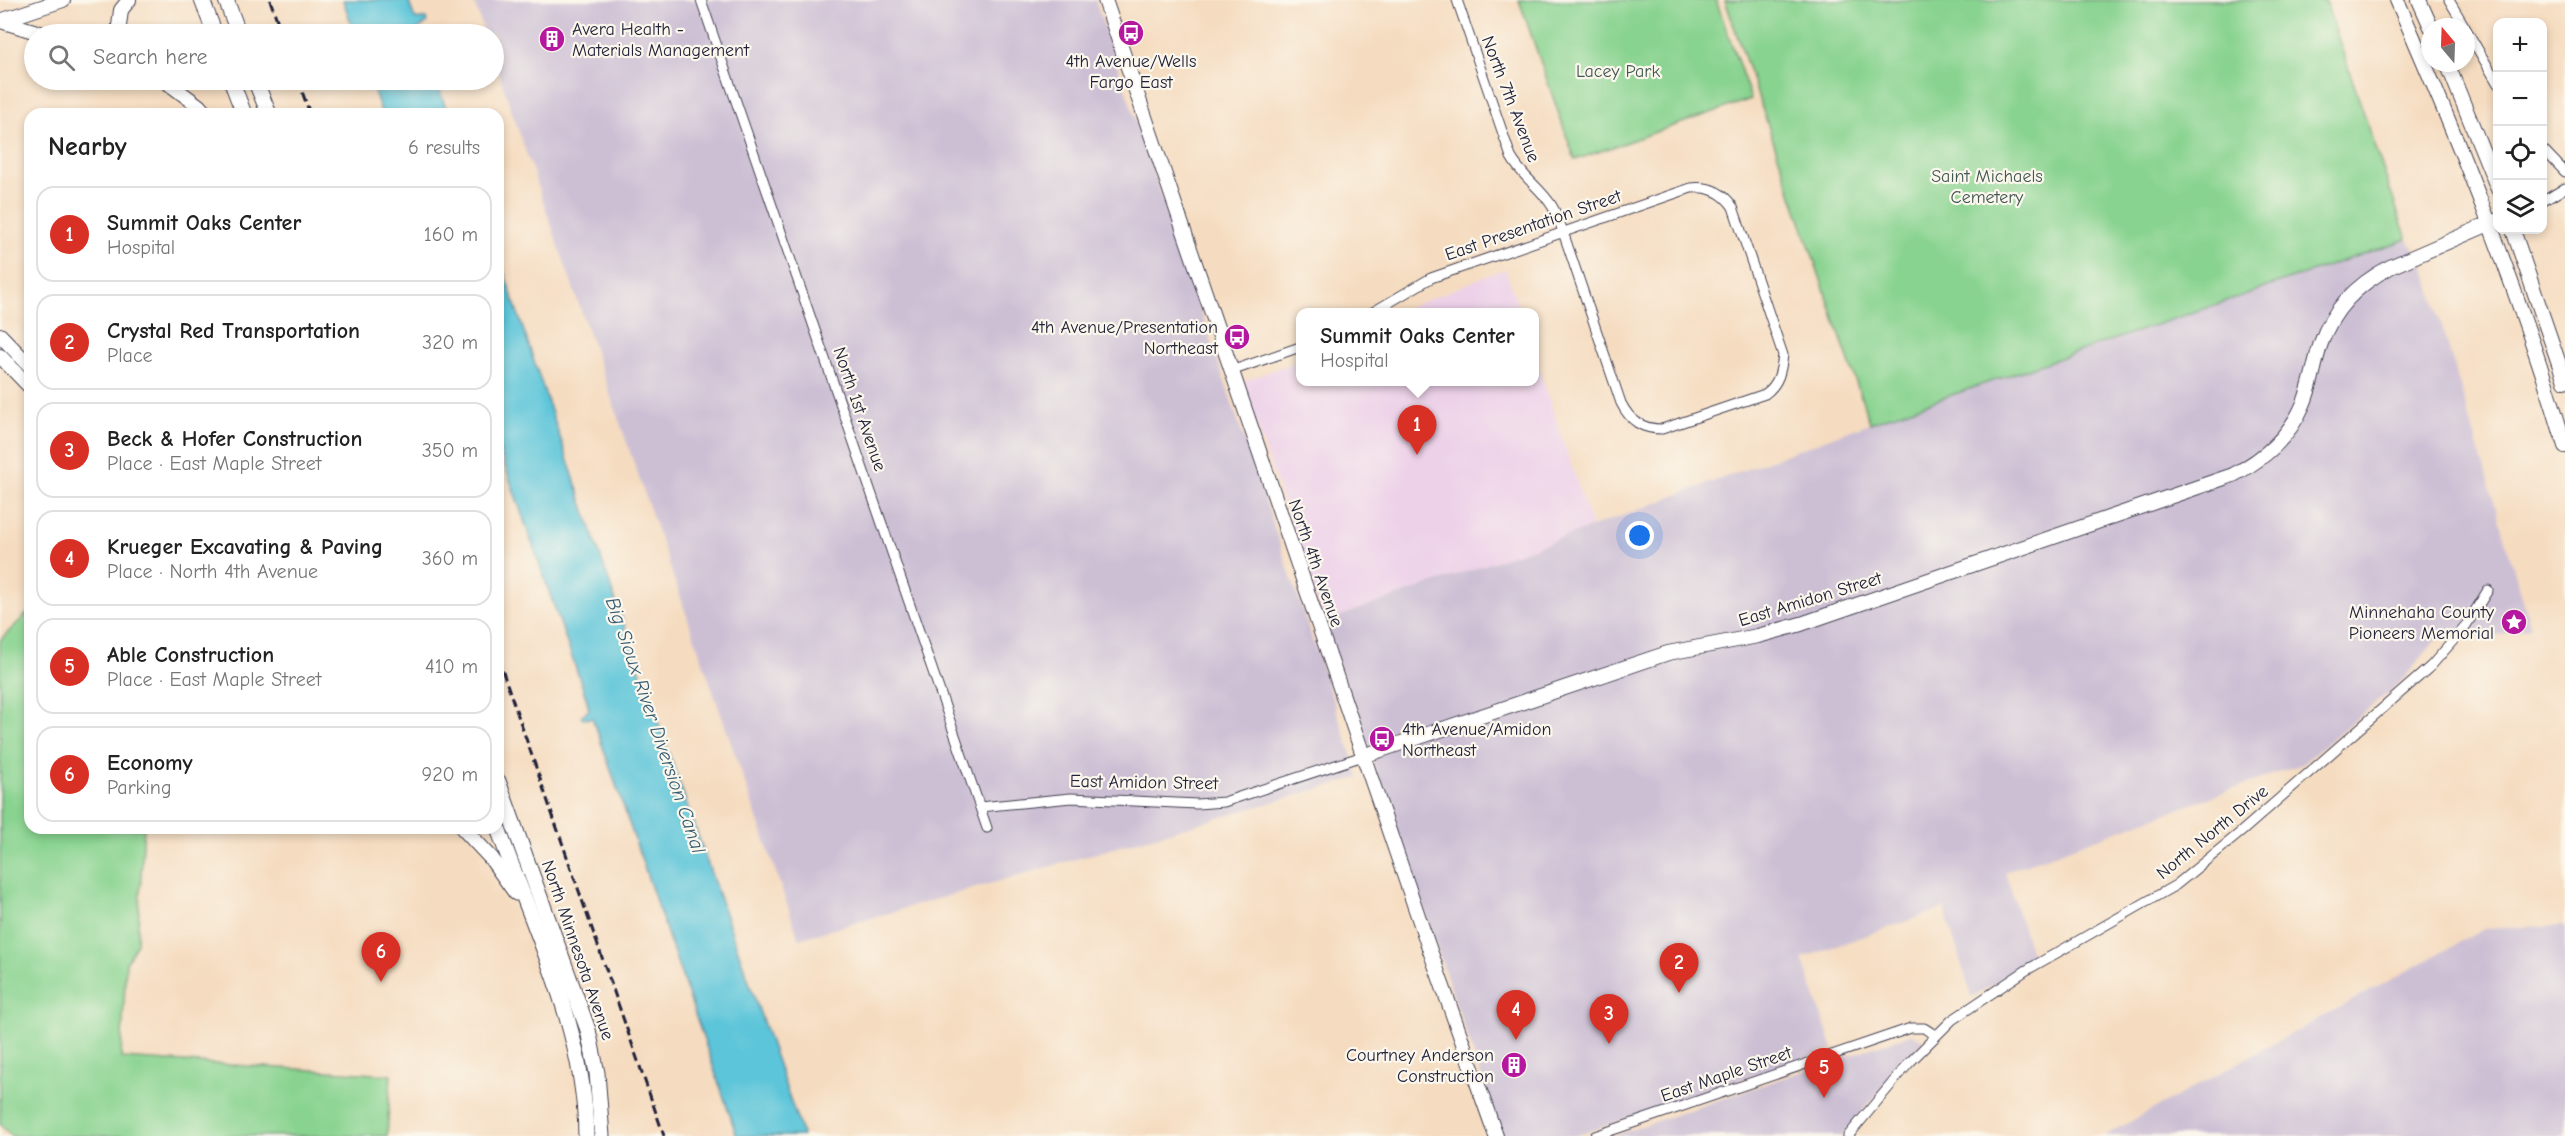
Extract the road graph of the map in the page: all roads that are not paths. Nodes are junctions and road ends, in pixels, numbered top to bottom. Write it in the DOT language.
graph roads {
  1 [pos="63,0"];
  2 [pos="129,0"];
  3 [pos="202,0"];
  4 [pos="226,0"];
  5 [pos="701,0"];
  6 [pos="1105,0"];
  7 [pos="1457,0"];
  8 [pos="2397,0"];
  9 [pos="2419,0"];
  10 [pos="2449,0"];
  11 [pos="2427,18"];
  12 [pos="2459,18"];
  13 [pos="1,21"];
  14 [pos="119,24"];
  15 [pos="211,24"];
  16 [pos="234,24"];
  17 [pos="24,28"];
  18 [pos="2475,45"];
  19 [pos="2451,72"];
  20 [pos="2493,76"];
  21 [pos="177,90"];
  22 [pos="235,90"];
  23 [pos="259,90"];
  24 [pos="201,108"];
  25 [pos="242,108"];
  26 [pos="267,108"];
  27 [pos="2547,153"];
  28 [pos="2565,172"];
  29 [pos="2494,180"];
  30 [pos="2565,188"];
  31 [pos="1710,189"];
  32 [pos="2547,199"];
  33 [pos="2493,221"];
  34 [pos="1563,232"];
  35 [pos="2497,234"];
  36 [pos="2514,234"];
  37 [pos="1380,308"];
  38 [pos="0,335"];
  39 [pos="1296,348"];
  40 [pos="0,356"];
  41 [pos="24,360"];
  42 [pos="1231,371"];
  43 [pos="24,381"];
  44 [pos="2565,381"];
  45 [pos="2565,446"];
  46 [pos="2488,590"];
  47 [pos="1363,756"];
  48 [pos="504,798"];
  49 [pos="980,807"];
  50 [pos="987,828"];
  51 [pos="468,834"];
  52 [pos="500,834"];
  53 [pos="541,941"];
  54 [pos="1935,1035"];
  55 [pos="586,1136"];
  56 [pos="602,1136"];
  57 [pos="1496,1136"];
  58 [pos="1595,1136"];
  59 [pos="1848,1136"];
  1 -- 13 [label="main road"];
  2 -- 14 [label="main road"];
  3 -- 15 [label="main road"];
  4 -- 16 [label="main road"];
  5 -- 49 [label="street, North 1st Avenue"];
  6 -- 42 [label="main road, North 4th Avenue"];
  7 -- 34 [label="street, North 7th Avenue"];
  8 -- 33 [label="main road"];
  9 -- 11 [label="main road"];
  10 -- 12 [label="street"];
  13 -- 17 [label="main road"];
  18 -- 20 [label="street"];
  19 -- 29 [label="main road"];
  21 -- 24 [label="main road"];
  22 -- 25 [label="main road"];
  23 -- 26 [label="main road"];
  27 -- 28 [label="street"];
  30 -- 32 [label="street"];
  31 -- 34 [label="street, East Presentation Street"];
  31 -- 34 [label="street, North 7th Avenue"];
  33 -- 47 [label="main road, East Amidon Street"];
  34 -- 37 [label="street, East Presentation Street"];
  35 -- 45 [label="main road"];
  36 -- 44 [label="main road"];
  38 -- 41 [label="main road"];
  39 -- 42 [label="street"];
  40 -- 43 [label="main road"];
  42 -- 47 [label="main road, North 4th Avenue"];
  46 -- 54 [label="street, North North Drive"];
  47 -- 49 [label="street, East Amidon Street"];
  47 -- 57 [label="main road, North 4th Avenue"];
  48 -- 56 [label="main road, North Minnesota Avenue"];
  49 -- 50 [label="street, North 1st Avenue"];
  51 -- 53 [label="main road"];
  52 -- 53 [label="main road, North Minnesota Avenue"];
  53 -- 55 [label="main road, North Minnesota Avenue"];
  54 -- 58 [label="street, East Maple Street"];
  54 -- 59 [label="street, North North Drive"];
}
